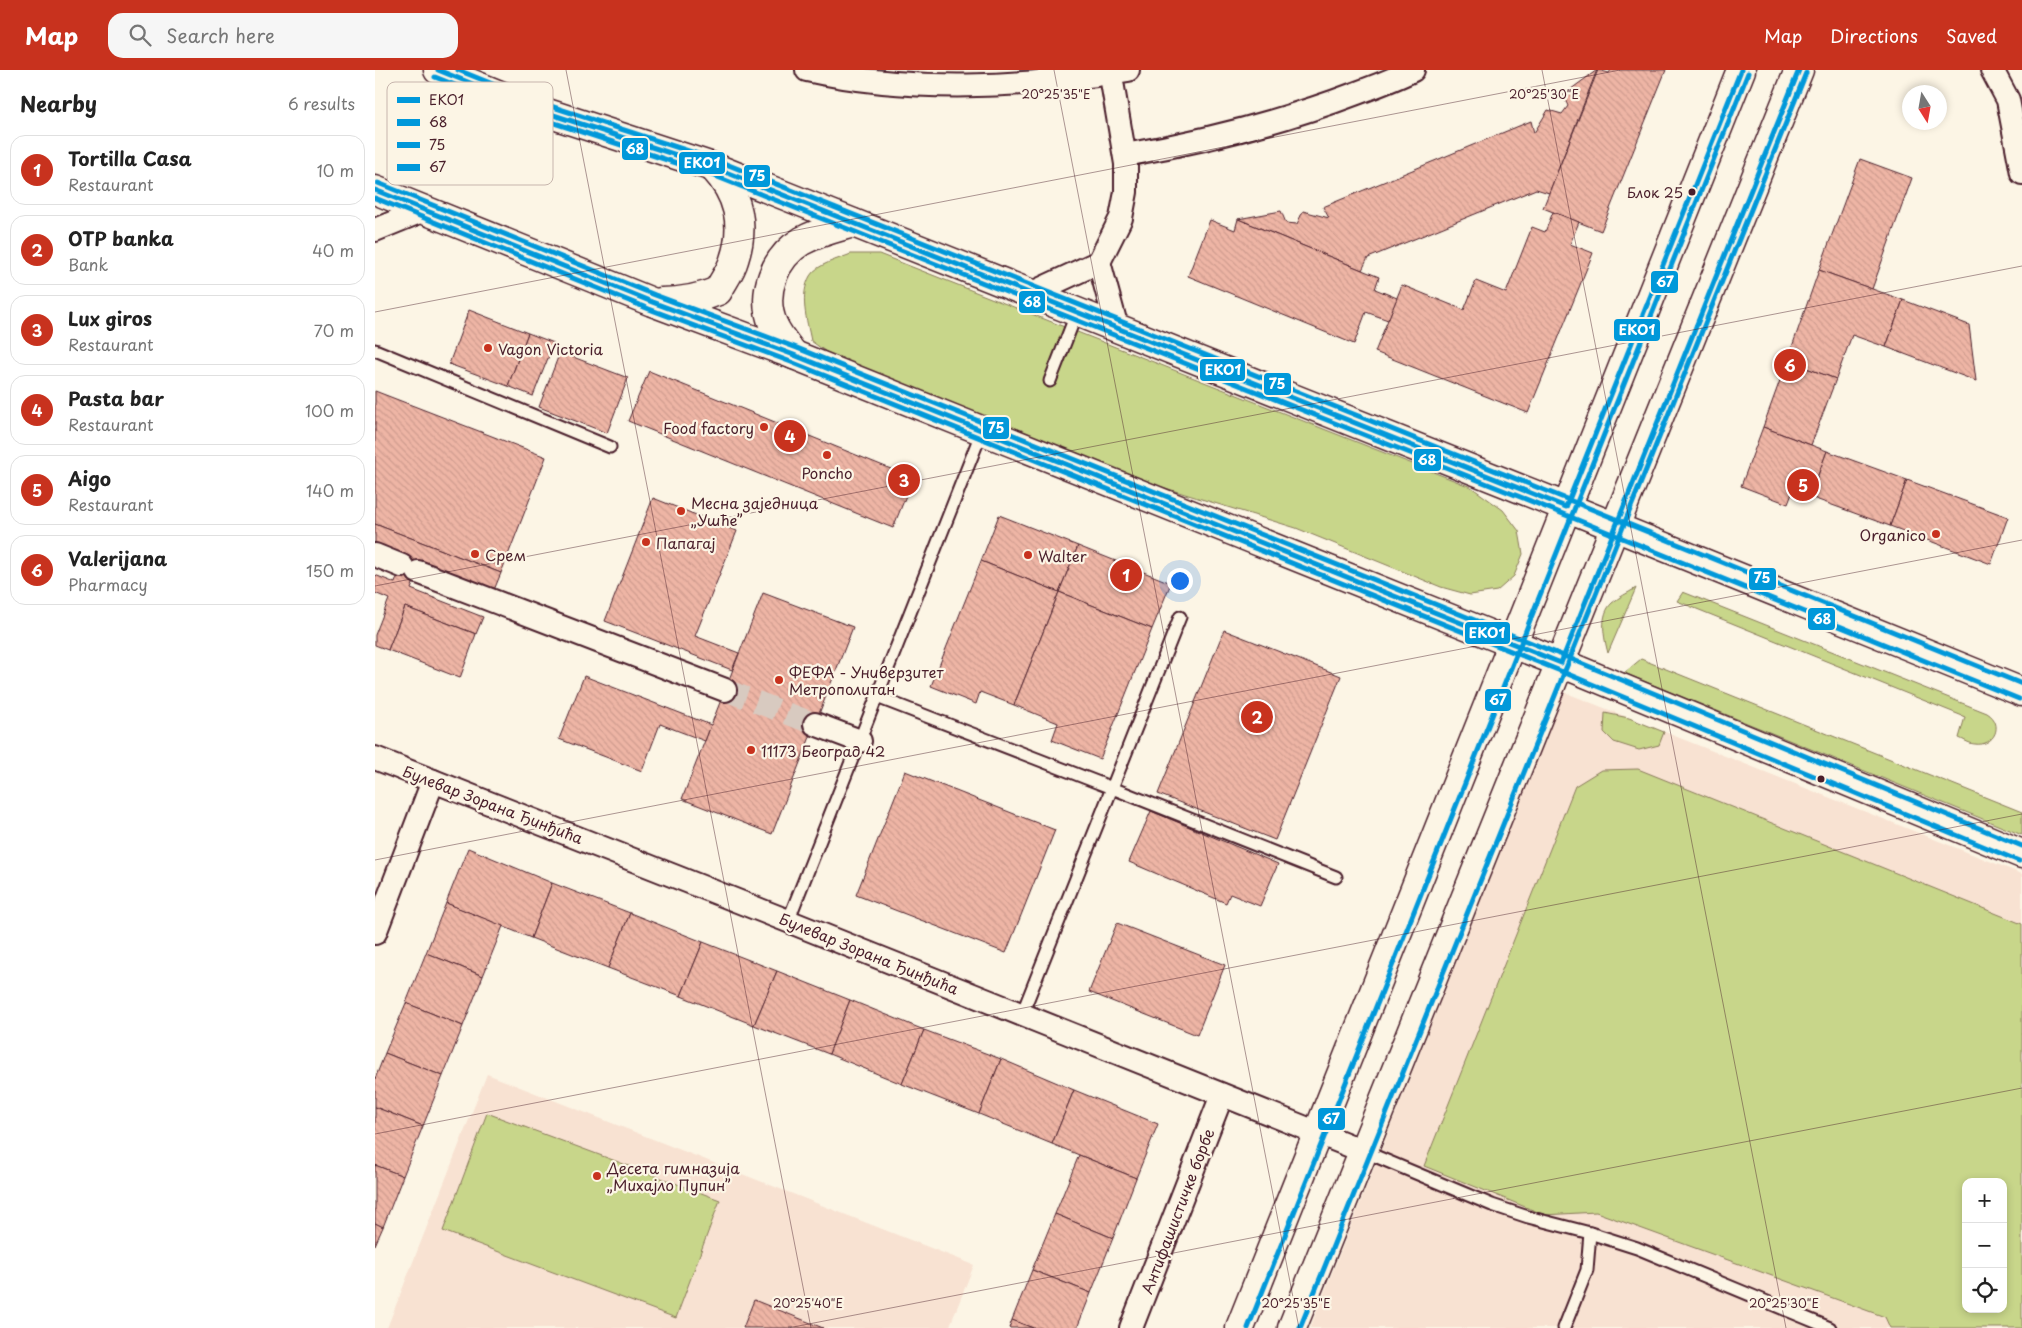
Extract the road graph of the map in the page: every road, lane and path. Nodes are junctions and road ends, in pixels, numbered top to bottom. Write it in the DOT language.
graph roads {
  1 [pos="438,70"];
  2 [pos="807,70"];
  3 [pos="1413,70"];
  4 [pos="1741,70"];
  5 [pos="1799,70"];
  6 [pos="1992,70"];
  7 [pos="1116,71"];
  8 [pos="480,78"];
  9 [pos="553,115"];
  10 [pos="1125,155"];
  11 [pos="713,167"];
  12 [pos="2022,173"];
  13 [pos="375,190"];
  14 [pos="424,210"];
  15 [pos="853,223"];
  16 [pos="375,230"];
  17 [pos="1099,262"];
  18 [pos="1030,294"];
  19 [pos="652,302"];
  20 [pos="1077,312"];
  21 [pos="1117,328"];
  22 [pos="375,350"];
  23 [pos="794,355"];
  24 [pos="1050,381"];
  25 [pos="982,431"];
  26 [pos="610,447"];
  27 [pos="1566,507"];
  28 [pos="1615,527"];
  29 [pos="375,555"];
  30 [pos="1180,617"];
  31 [pos="1513,644"];
  32 [pos="1561,663"];
  33 [pos="725,690"];
  34 [pos="2022,692"];
  35 [pos="877,697"];
  36 [pos="815,724"];
  37 [pos="860,741"];
  38 [pos="375,758"];
  39 [pos="433,781"];
  40 [pos="1112,788"];
  41 [pos="2022,854"];
  42 [pos="1336,877"];
  43 [pos="788,921"];
  44 [pos="375,933"];
  45 [pos="1021,1014"];
  46 [pos="1222,1095"];
  47 [pos="1318,1133"];
  48 [pos="1363,1151"];
  49 [pos="1590,1233"];
  50 [pos="1131,1328"];
  51 [pos="1240,1328"];
  52 [pos="1292,1328"];
  53 [pos="1564,1328"];
  54 [pos="1830,1328"];
  1 -- 8 [label="street"];
  2 -- 7 [label="street"];
  3 -- 10 [label="street"];
  4 -- 27 [label="street"];
  5 -- 28 [label="street"];
  6 -- 12 [label="street"];
  7 -- 10 [label="street"];
  9 -- 11 [label="street"];
  10 -- 17 [label="street"];
  11 -- 15 [label="street"];
  11 -- 19 [label="street"];
  13 -- 14 [label="street"];
  14 -- 16 [label="street"];
  14 -- 19 [label="street"];
  15 -- 18 [label="street"];
  15 -- 23 [label="street"];
  17 -- 18 [label="street"];
  17 -- 21 [label="street"];
  18 -- 20 [label="street"];
  19 -- 23 [label="street"];
  20 -- 21 [label="street"];
  20 -- 24 [label="lane"];
  21 -- 27 [label="street"];
  22 -- 26 [label="lane"];
  23 -- 25 [label="street"];
  25 -- 31 [label="street"];
  25 -- 35 [label="lane"];
  27 -- 28 [label="street"];
  27 -- 31 [label="street"];
  28 -- 32 [label="street"];
  28 -- 34 [label="street"];
  29 -- 33 [label="street"];
  30 -- 40 [label="lane"];
  31 -- 32 [label="street"];
  31 -- 47 [label="street"];
  32 -- 41 [label="street"];
  32 -- 48 [label="street"];
  35 -- 37 [label="lane"];
  35 -- 40 [label="lane"];
  36 -- 37 [label="street"];
  37 -- 43 [label="lane"];
  38 -- 39 [label="street, Булевар Зорана Ђинђића"];
  39 -- 43 [label="street, Булевар Зорана Ђинђића"];
  39 -- 44 [label="street"];
  40 -- 42 [label="lane"];
  40 -- 45 [label="lane"];
  43 -- 45 [label="street, Булевар Зорана Ђинђића"];
  45 -- 46 [label="street, Булевар Зорана Ђинђића"];
  46 -- 47 [label="street, Булевар Зорана Ђинђића"];
  46 -- 50 [label="street, Антифашистичке борбе"];
  47 -- 48 [label="street, Булевар Зорана Ђинђића"];
  47 -- 51 [label="street"];
  48 -- 49 [label="lane"];
  48 -- 52 [label="street"];
  49 -- 53 [label="lane"];
  49 -- 54 [label="lane"];
}
